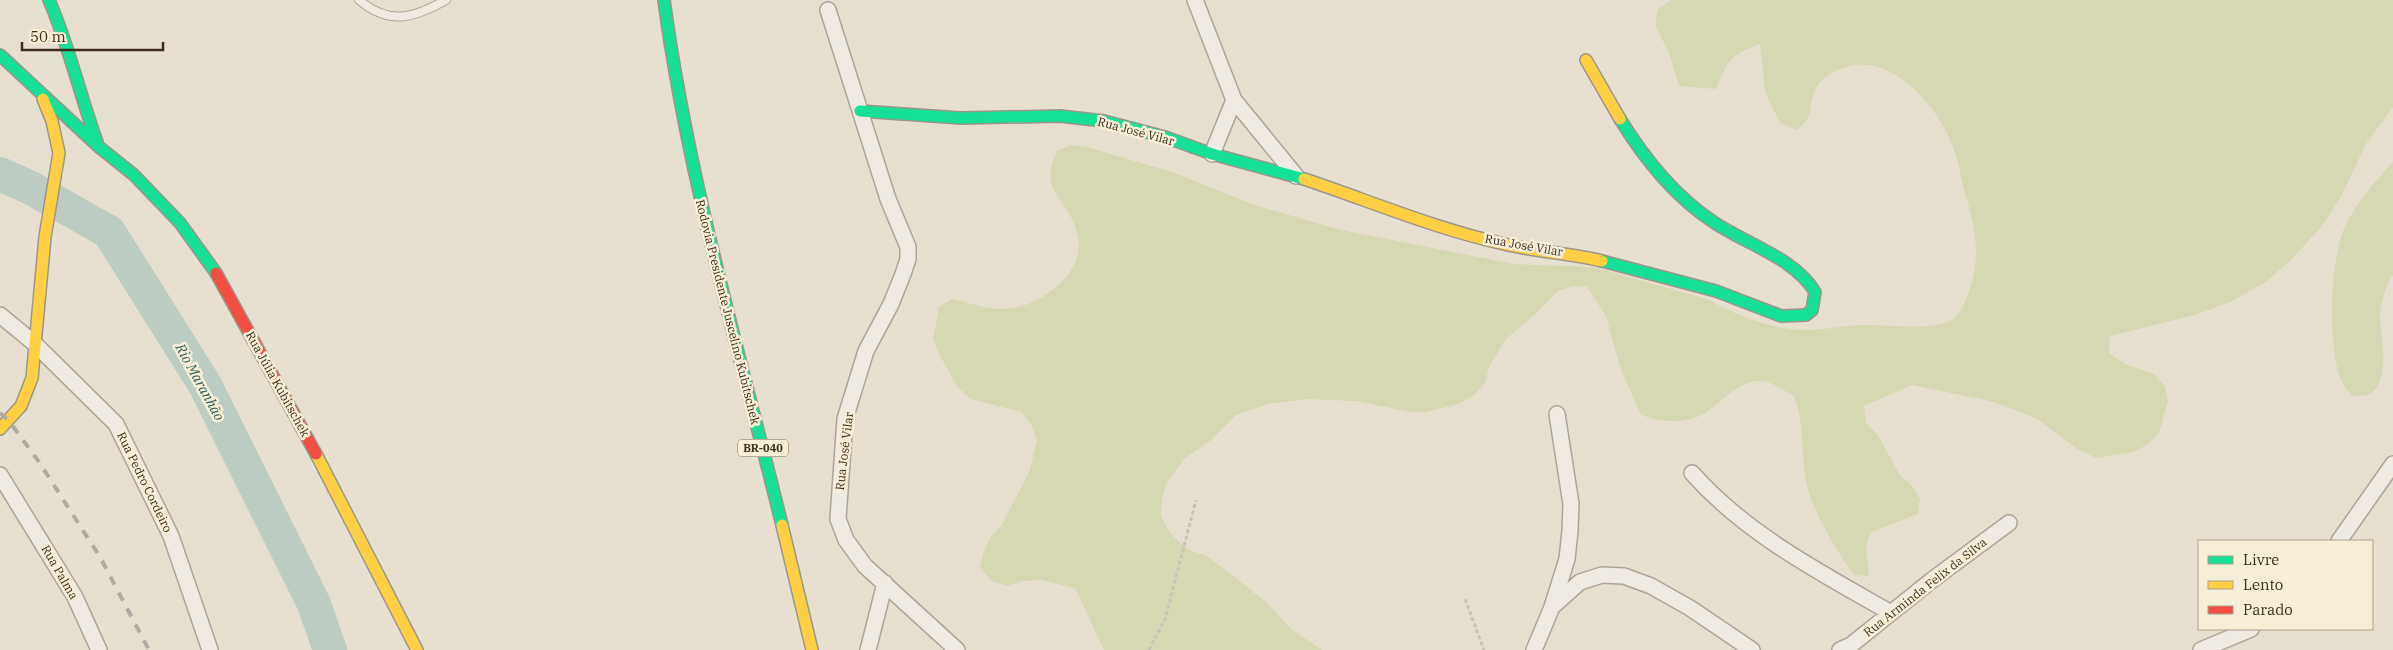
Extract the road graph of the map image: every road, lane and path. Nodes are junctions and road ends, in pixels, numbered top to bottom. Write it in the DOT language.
graph roads {
  1 [pos="359,0"];
  2 [pos="446,0"];
  3 [pos="664,0"];
  4 [pos="1196,0"];
  5 [pos="51,1"];
  6 [pos="828,10"];
  7 [pos="0,55"];
  8 [pos="1586,60"];
  9 [pos="40,92"];
  10 [pos="1234,100"];
  11 [pos="860,112"];
  12 [pos="99,147"];
  13 [pos="59,153"];
  14 [pos="1212,154"];
  15 [pos="1296,176"];
  16 [pos="0,315"];
  17 [pos="34,343"];
  18 [pos="1557,414"];
  19 [pos="0,429"];
  20 [pos="2393,464"];
  21 [pos="1692,473"];
  22 [pos="0,475"];
  23 [pos="7,496"];
  24 [pos="1196,500"];
  25 [pos="2009,523"];
  26 [pos="2340,540"];
  27 [pos="885,583"];
  28 [pos="1465,599"];
  29 [pos="1552,607"];
  30 [pos="1891,613"];
  31 [pos="2250,630"];
  32 [pos="811,645"];
  33 [pos="1846,648"];
  34 [pos="99,650"];
  35 [pos="210,650"];
  36 [pos="417,650"];
  37 [pos="868,650"];
  38 [pos="957,650"];
  39 [pos="1149,650"];
  40 [pos="1484,650"];
  41 [pos="1534,650"];
  42 [pos="1752,650"];
  43 [pos="1868,650"];
  44 [pos="2201,650"];
  1 -- 2 [label="lane"];
  3 -- 32 [label="main road, Rodovia Presidente Juscelino Kubitschek / BR-040"];
  4 -- 10 [label="street"];
  5 -- 12 [label="main road"];
  6 -- 11 [label="street, Rua José Vilar"];
  7 -- 9 [label="main road, Rua Júlia Kubitschek"];
  8 -- 15 [label="main road, Rua José Vilar"];
  9 -- 12 [label="main road, Rua Júlia Kubitschek"];
  9 -- 13 [label="main road"];
  10 -- 14 [label="street"];
  10 -- 15 [label="street"];
  11 -- 14 [label="main road, Rua José Vilar"];
  11 -- 27 [label="street, Rua José Vilar"];
  12 -- 13 [label="main road"];
  12 -- 36 [label="main road, Rua Júlia Kubitschek"];
  13 -- 17 [label="main road"];
  14 -- 15 [label="main road, Rua José Vilar"];
  16 -- 17 [label="street, Rua Pedro Cordeiro"];
  17 -- 19 [label="main road"];
  17 -- 35 [label="street, Rua Pedro Cordeiro"];
  18 -- 29 [label="street"];
  20 -- 26 [label="street"];
  21 -- 30 [label="street"];
  22 -- 23 [label="street, Rua Palma"];
  23 -- 34 [label="street, Rua Palma"];
  24 -- 39 [label="path"];
  25 -- 30 [label="street, Rua Arminda Felix da Silva"];
  27 -- 37 [label="street"];
  27 -- 38 [label="street, Rua José Vilar"];
  28 -- 40 [label="path"];
  29 -- 41 [label="street"];
  29 -- 42 [label="street"];
  30 -- 33 [label="street, Rua Arminda Felix da Silva"];
  31 -- 44 [label="street"];
  33 -- 43 [label="street"];
}
